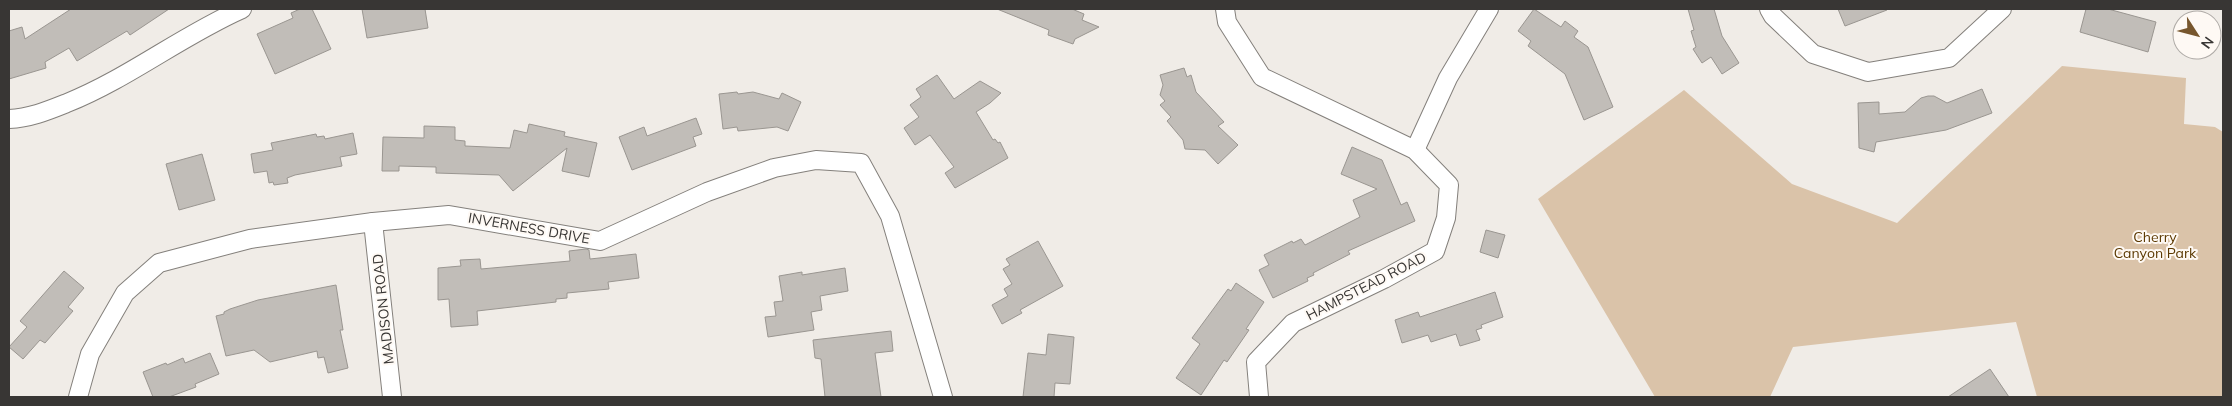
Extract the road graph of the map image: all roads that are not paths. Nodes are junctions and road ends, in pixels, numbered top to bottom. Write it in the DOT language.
graph roads {
  1 [pos="242,9"];
  2 [pos="1225,9"];
  3 [pos="1488,9"];
  4 [pos="1769,9"];
  5 [pos="2002,9"];
  6 [pos="9,119"];
  7 [pos="1415,150"];
  8 [pos="373,222"];
  9 [pos="78,397"];
  10 [pos="392,397"];
  11 [pos="943,397"];
  12 [pos="1259,397"];
  1 -- 6 [label="street"];
  2 -- 7 [label="street, HAMPSTEAD ROAD"];
  3 -- 7 [label="street"];
  4 -- 5 [label="street"];
  7 -- 12 [label="street, HAMPSTEAD ROAD"];
  8 -- 9 [label="street, INVERNESS DRIVE"];
  8 -- 10 [label="street, MADISON ROAD"];
  8 -- 11 [label="street, INVERNESS DRIVE"];
}
